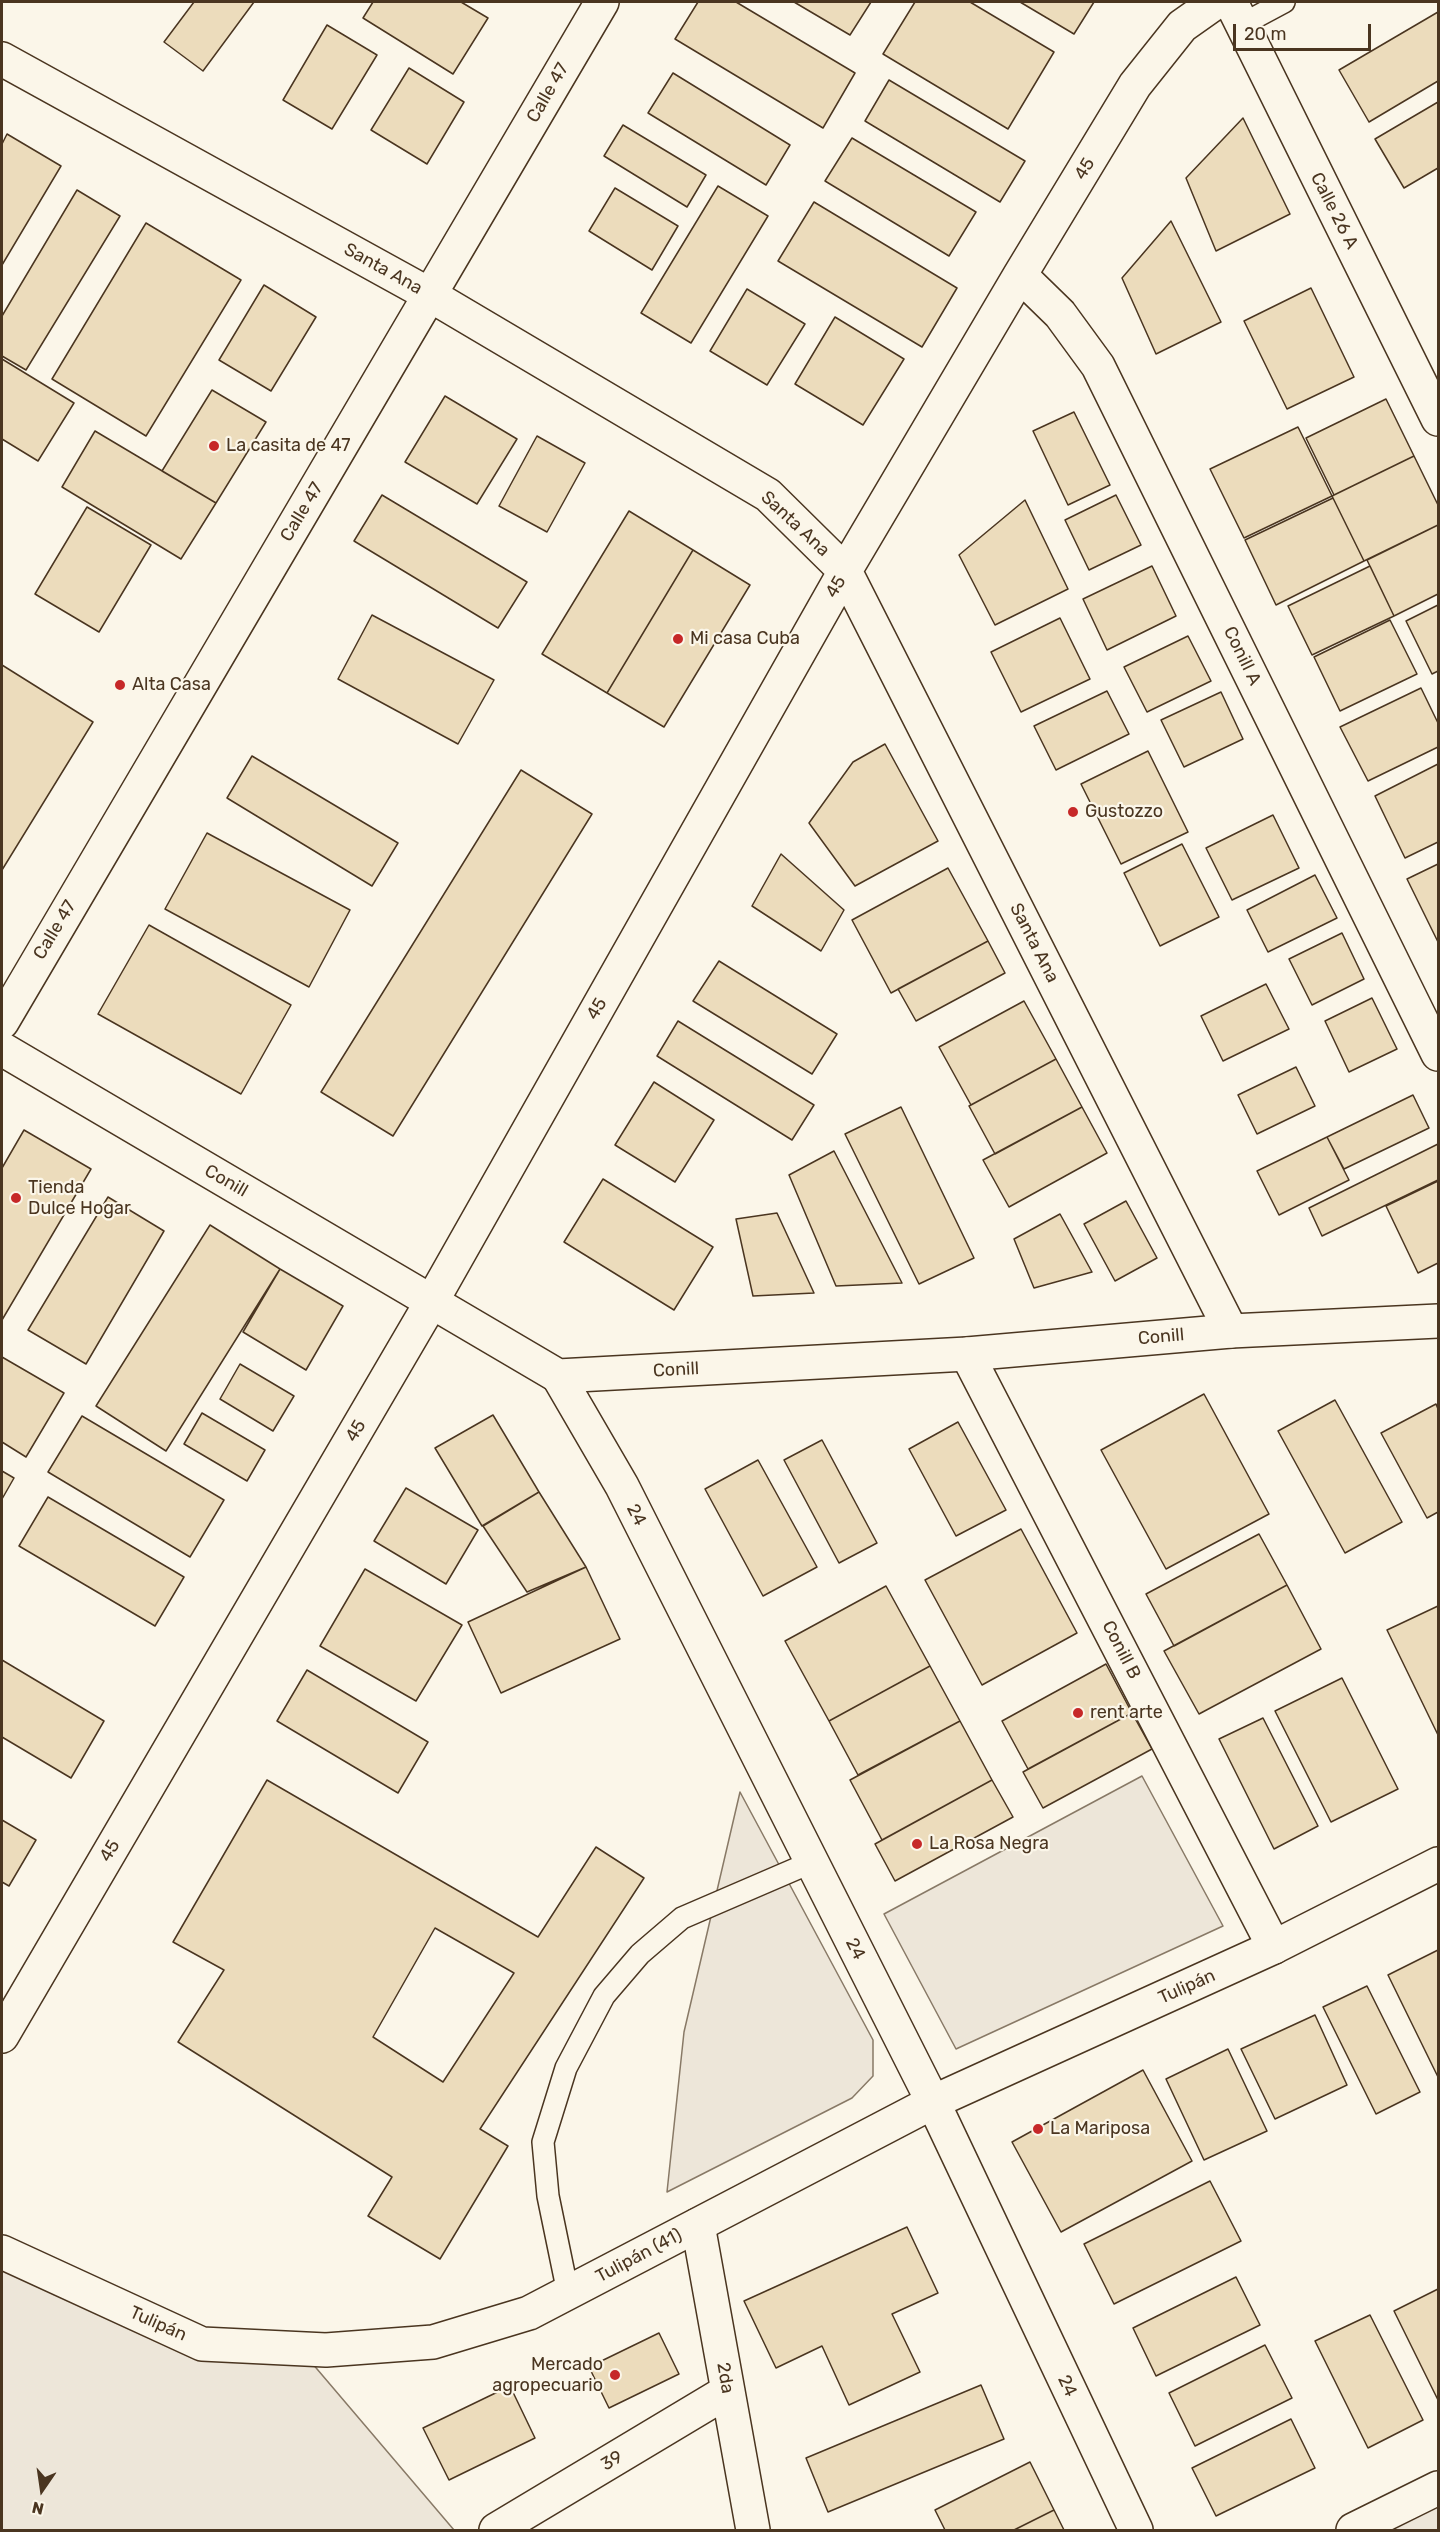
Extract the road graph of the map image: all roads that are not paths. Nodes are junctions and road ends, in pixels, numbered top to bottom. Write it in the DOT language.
graph roads {
  1 [pos="602,2"];
  2 [pos="1216,2"];
  3 [pos="1284,2"];
  4 [pos="1236,13"];
  5 [pos="2,59"];
  6 [pos="1020,275"];
  7 [pos="430,296"];
  8 [pos="1438,419"];
  9 [pos="845,571"];
  10 [pos="2,1022"];
  11 [pos="2,1049"];
  12 [pos="1438,1054"];
  13 [pos="432,1301"];
  14 [pos="1438,1321"];
  15 [pos="1231,1331"];
  16 [pos="968,1354"];
  17 [pos="558,1376"];
  18 [pos="812,1862"];
  19 [pos="1438,1864"];
  20 [pos="1274,1947"];
  21 [pos="2,2036"];
  22 [pos="933,2102"];
  23 [pos="698,2225"];
  24 [pos="2,2252"];
  25 [pos="568,2293"];
  26 [pos="326,2350"];
  27 [pos="728,2391"];
  28 [pos="1438,2488"];
  29 [pos="496,2530"];
  30 [pos="753,2530"];
  31 [pos="1136,2530"];
  32 [pos="1353,2530"];
  1 -- 7 [label="street, Calle 47"];
  2 -- 6 [label="street, 45"];
  3 -- 4 [label="lane"];
  4 -- 8 [label="street, Calle 26 A"];
  5 -- 7 [label="street, Santa Ana"];
  6 -- 9 [label="street, 45"];
  6 -- 12 [label="street, Conill A"];
  7 -- 9 [label="street, Santa Ana"];
  7 -- 10 [label="street, Calle 47"];
  9 -- 13 [label="street, 45"];
  9 -- 15 [label="street, Santa Ana"];
  11 -- 13 [label="street, Conill"];
  13 -- 17 [label="street, Conill"];
  13 -- 21 [label="street, 45"];
  14 -- 15 [label="street, Conill"];
  15 -- 16 [label="street, Conill"];
  16 -- 17 [label="street, Conill"];
  16 -- 20 [label="street, Conill B"];
  17 -- 18 [label="street, 24"];
  18 -- 22 [label="street, 24"];
  18 -- 25 [label="lane"];
  19 -- 20 [label="street, Tulipán"];
  20 -- 22 [label="street, Tulipán"];
  22 -- 23 [label="street, Tulipán (41)"];
  22 -- 31 [label="street, 24"];
  23 -- 25 [label="street, Tulipán (41)"];
  23 -- 27 [label="street, 2da"];
  24 -- 26 [label="street, Tulipán"];
  25 -- 26 [label="street, Tulipán (41)"];
  27 -- 29 [label="street, 39"];
  27 -- 30 [label="street, 2da"];
  28 -- 32 [label="street"];
}
